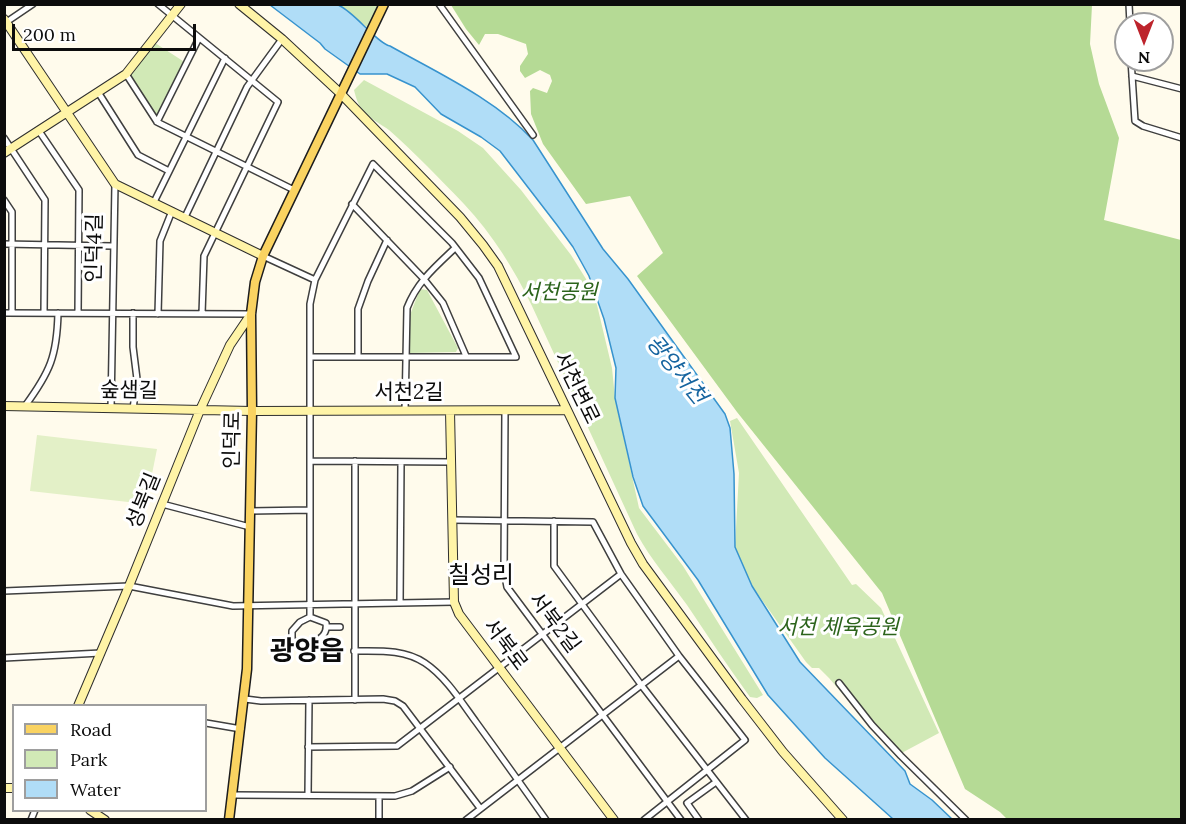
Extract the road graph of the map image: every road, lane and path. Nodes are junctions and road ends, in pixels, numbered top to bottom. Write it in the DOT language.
graph roads {
  1 [pos="33,4"];
  2 [pos="158,4"];
  3 [pos="181,4"];
  4 [pos="239,4"];
  5 [pos="384,4"];
  6 [pos="439,4"];
  7 [pos="172,15"];
  8 [pos="5,21"];
  9 [pos="199,38"];
  10 [pos="282,39"];
  11 [pos="225,58"];
  12 [pos="1132,72"];
  13 [pos="126,74"];
  14 [pos="1132,76"];
  15 [pos="251,80"];
  16 [pos="1182,89"];
  17 [pos="98,92"];
  18 [pos="340,93"];
  19 [pos="68,112"];
  20 [pos="157,122"];
  21 [pos="39,131"];
  22 [pos="533,135"];
  23 [pos="185,137"];
  24 [pos="4,138"];
  25 [pos="1182,138"];
  26 [pos="8,150"];
  27 [pos="216,153"];
  28 [pos="247,167"];
  29 [pos="169,171"];
  30 [pos="115,184"];
  31 [pos="294,190"];
  32 [pos="4,200"];
  33 [pos="154,201"];
  34 [pos="352,204"];
  35 [pos="172,211"];
  36 [pos="185,217"];
  37 [pos="215,232"];
  38 [pos="387,240"];
  39 [pos="4,244"];
  40 [pos="12,244"];
  41 [pos="45,244"];
  42 [pos="79,245"];
  43 [pos="112,246"];
  44 [pos="456,248"];
  45 [pos="263,256"];
  46 [pos="423,278"];
  47 [pos="315,280"];
  48 [pos="4,313"];
  49 [pos="12,313"];
  50 [pos="44,313"];
  51 [pos="58,313"];
  52 [pos="78,313"];
  53 [pos="112,313"];
  54 [pos="133,313"];
  55 [pos="158,314"];
  56 [pos="202,314"];
  57 [pos="251,314"];
  58 [pos="358,356"];
  59 [pos="466,356"];
  60 [pos="310,357"];
  61 [pos="405,357"];
  62 [pos="4,406"];
  63 [pos="25,406"];
  64 [pos="111,408"];
  65 [pos="133,409"];
  66 [pos="200,410"];
  67 [pos="505,410"];
  68 [pos="567,410"];
  69 [pos="252,411"];
  70 [pos="310,411"];
  71 [pos="405,411"];
  72 [pos="450,411"];
  73 [pos="310,461"];
  74 [pos="355,461"];
  75 [pos="401,462"];
  76 [pos="451,462"];
  77 [pos="162,504"];
  78 [pos="310,510"];
  79 [pos="250,511"];
  80 [pos="452,520"];
  81 [pos="505,521"];
  82 [pos="554,521"];
  83 [pos="250,527"];
  84 [pos="621,574"];
  85 [pos="129,586"];
  86 [pos="4,591"];
  87 [pos="454,602"];
  88 [pos="400,603"];
  89 [pos="310,604"];
  90 [pos="354,604"];
  91 [pos="581,604"];
  92 [pos="249,605"];
  93 [pos="310,617"];
  94 [pos="327,627"];
  95 [pos="340,627"];
  96 [pos="542,635"];
  97 [pos="354,651"];
  98 [pos="101,653"];
  99 [pos="679,656"];
  100 [pos="4,658"];
  101 [pos="500,669"];
  102 [pos="839,683"];
  103 [pos="642,686"];
  104 [pos="244,699"];
  105 [pos="459,699"];
  106 [pos="309,700"];
  107 [pos="355,700"];
  108 [pos="79,704"];
  109 [pos="603,716"];
  110 [pos="207,723"];
  111 [pos="241,729"];
  112 [pos="422,729"];
  113 [pos="309,747"];
  114 [pos="560,749"];
  115 [pos="450,767"];
  116 [pos="706,770"];
  117 [pos="4,779"];
  118 [pos="518,779"];
  119 [pos="716,782"];
  120 [pos="5,788"];
  121 [pos="233,795"];
  122 [pos="308,795"];
  123 [pos="379,795"];
  124 [pos="667,802"];
  125 [pos="480,808"];
  126 [pos="230,819"];
  127 [pos="380,819"];
  128 [pos="466,819"];
  129 [pos="546,819"];
  130 [pos="614,819"];
  131 [pos="644,819"];
  132 [pos="681,819"];
  133 [pos="699,819"];
  134 [pos="746,819"];
  135 [pos="843,819"];
  136 [pos="966,819"];
  1 -- 8 [label="street"];
  2 -- 7 [label="street"];
  3 -- 7 [label="street"];
  4 -- 10 [label="street, 서천변로"];
  5 -- 18 [label="main road, 인덕로"];
  6 -- 22 [label="street"];
  7 -- 9 [label="street"];
  7 -- 13 [label="street"];
  8 -- 19 [label="street, 인덕4길"];
  9 -- 11 [label="street"];
  9 -- 20 [label="street"];
  10 -- 15 [label="street"];
  10 -- 18 [label="street, 서천변로"];
  11 -- 15 [label="street"];
  11 -- 23 [label="street"];
  12 -- 14 [label="street"];
  13 -- 17 [label="street"];
  13 -- 20 [label="street"];
  14 -- 16 [label="street"];
  14 -- 25 [label="street"];
  15 -- 27 [label="street"];
  15 -- 28 [label="street"];
  17 -- 19 [label="street"];
  17 -- 29 [label="street"];
  18 -- 31 [label="main road, 인덕로"];
  18 -- 68 [label="street, 서천변로"];
  19 -- 21 [label="street"];
  19 -- 30 [label="street, 인덕4길"];
  20 -- 23 [label="street"];
  21 -- 26 [label="street"];
  21 -- 42 [label="street"];
  23 -- 27 [label="street"];
  23 -- 29 [label="street"];
  24 -- 26 [label="street"];
  26 -- 41 [label="street"];
  27 -- 28 [label="street"];
  27 -- 36 [label="street"];
  28 -- 31 [label="street"];
  28 -- 37 [label="street"];
  29 -- 33 [label="street"];
  30 -- 33 [label="street, 인덕4길"];
  30 -- 43 [label="street, 인덕4길"];
  31 -- 45 [label="main road, 인덕로"];
  32 -- 40 [label="street"];
  33 -- 35 [label="street, 인덕4길"];
  34 -- 38 [label="street"];
  34 -- 44 [label="street"];
  34 -- 47 [label="street"];
  35 -- 36 [label="street, 인덕4길"];
  35 -- 55 [label="street"];
  36 -- 37 [label="street, 인덕4길"];
  37 -- 45 [label="street, 인덕4길"];
  37 -- 56 [label="street"];
  38 -- 46 [label="street"];
  38 -- 58 [label="street"];
  39 -- 40 [label="street"];
  40 -- 41 [label="street"];
  40 -- 49 [label="street"];
  41 -- 42 [label="street"];
  41 -- 50 [label="street"];
  42 -- 43 [label="street"];
  42 -- 52 [label="street"];
  43 -- 53 [label="street, 인덕4길"];
  44 -- 46 [label="street"];
  44 -- 59 [label="street"];
  45 -- 47 [label="street"];
  45 -- 57 [label="main road, 인덕로"];
  46 -- 59 [label="street"];
  46 -- 61 [label="street"];
  47 -- 60 [label="street"];
  48 -- 49 [label="street"];
  49 -- 50 [label="street"];
  50 -- 51 [label="street"];
  51 -- 52 [label="street"];
  51 -- 63 [label="street"];
  52 -- 53 [label="street"];
  53 -- 54 [label="street"];
  53 -- 64 [label="street, 인덕4길"];
  54 -- 55 [label="street"];
  54 -- 65 [label="street"];
  55 -- 56 [label="street"];
  56 -- 57 [label="street"];
  57 -- 66 [label="street, 성북길"];
  57 -- 69 [label="main road, 인덕로"];
  58 -- 60 [label="street"];
  58 -- 61 [label="street"];
  59 -- 61 [label="street"];
  60 -- 70 [label="street"];
  61 -- 71 [label="street"];
  62 -- 63 [label="street, 숲샘길"];
  63 -- 64 [label="street, 숲샘길"];
  64 -- 65 [label="street, 숲샘길"];
  65 -- 66 [label="street, 숲샘길"];
  66 -- 69 [label="street, 숲샘길"];
  66 -- 77 [label="street, 성북길"];
  67 -- 68 [label="street, 서천2길"];
  67 -- 72 [label="street, 서천2길"];
  67 -- 81 [label="street, 서북2길"];
  68 -- 135 [label="street, 서천변로"];
  69 -- 70 [label="street, 서천2길"];
  69 -- 79 [label="main road, 인덕로"];
  70 -- 71 [label="street, 서천2길"];
  70 -- 73 [label="street"];
  71 -- 72 [label="street, 서천2길"];
  72 -- 76 [label="street, 서북로"];
  73 -- 74 [label="street"];
  73 -- 78 [label="street"];
  74 -- 75 [label="street"];
  74 -- 90 [label="street"];
  75 -- 76 [label="street"];
  75 -- 88 [label="street"];
  76 -- 80 [label="street, 서북로"];
  77 -- 83 [label="street"];
  77 -- 85 [label="street, 성북길"];
  78 -- 79 [label="street"];
  78 -- 89 [label="street"];
  79 -- 83 [label="main road, 인덕로"];
  80 -- 81 [label="street"];
  80 -- 87 [label="street, 서북로"];
  81 -- 82 [label="street"];
  81 -- 96 [label="street, 서북2길"];
  82 -- 84 [label="street"];
  82 -- 91 [label="street"];
  83 -- 92 [label="main road, 인덕로"];
  84 -- 91 [label="street"];
  84 -- 99 [label="street"];
  85 -- 86 [label="street"];
  85 -- 92 [label="street"];
  85 -- 98 [label="street, 성북길"];
  87 -- 88 [label="street"];
  87 -- 101 [label="street, 서북로"];
  88 -- 90 [label="street"];
  89 -- 90 [label="street"];
  89 -- 92 [label="street"];
  89 -- 93 [label="street"];
  90 -- 97 [label="street"];
  91 -- 96 [label="street"];
  91 -- 103 [label="street"];
  92 -- 104 [label="main road, 인덕로"];
  93 -- 94 [label="street"];
  93 -- 94 [label="street"];
  94 -- 95 [label="street"];
  96 -- 101 [label="street"];
  96 -- 109 [label="street, 서북2길"];
  97 -- 105 [label="street"];
  97 -- 107 [label="street"];
  98 -- 100 [label="street"];
  98 -- 108 [label="street, 성북길"];
  99 -- 103 [label="street"];
  99 -- 116 [label="street"];
  101 -- 105 [label="street"];
  101 -- 114 [label="street, 서북로"];
  102 -- 136 [label="street"];
  103 -- 109 [label="street"];
  103 -- 116 [label="street"];
  104 -- 106 [label="street"];
  104 -- 111 [label="main road, 인덕로"];
  105 -- 112 [label="street"];
  105 -- 118 [label="street"];
  106 -- 107 [label="street"];
  106 -- 113 [label="street"];
  107 -- 112 [label="street"];
  109 -- 114 [label="street"];
  109 -- 124 [label="street, 서북2길"];
  110 -- 111 [label="street"];
  111 -- 121 [label="main road, 인덕로"];
  112 -- 113 [label="street"];
  112 -- 115 [label="street"];
  113 -- 122 [label="street"];
  114 -- 118 [label="street"];
  114 -- 130 [label="street, 서북로"];
  115 -- 123 [label="street"];
  115 -- 125 [label="street"];
  116 -- 119 [label="street"];
  116 -- 124 [label="street"];
  117 -- 120 [label="street"];
  118 -- 125 [label="street"];
  118 -- 129 [label="street"];
  119 -- 133 [label="street"];
  119 -- 134 [label="street"];
  121 -- 122 [label="street"];
  121 -- 126 [label="main road, 인덕로"];
  122 -- 123 [label="street"];
  123 -- 127 [label="street"];
  124 -- 131 [label="street"];
  124 -- 132 [label="street, 서북2길"];
  125 -- 128 [label="street"];
}
